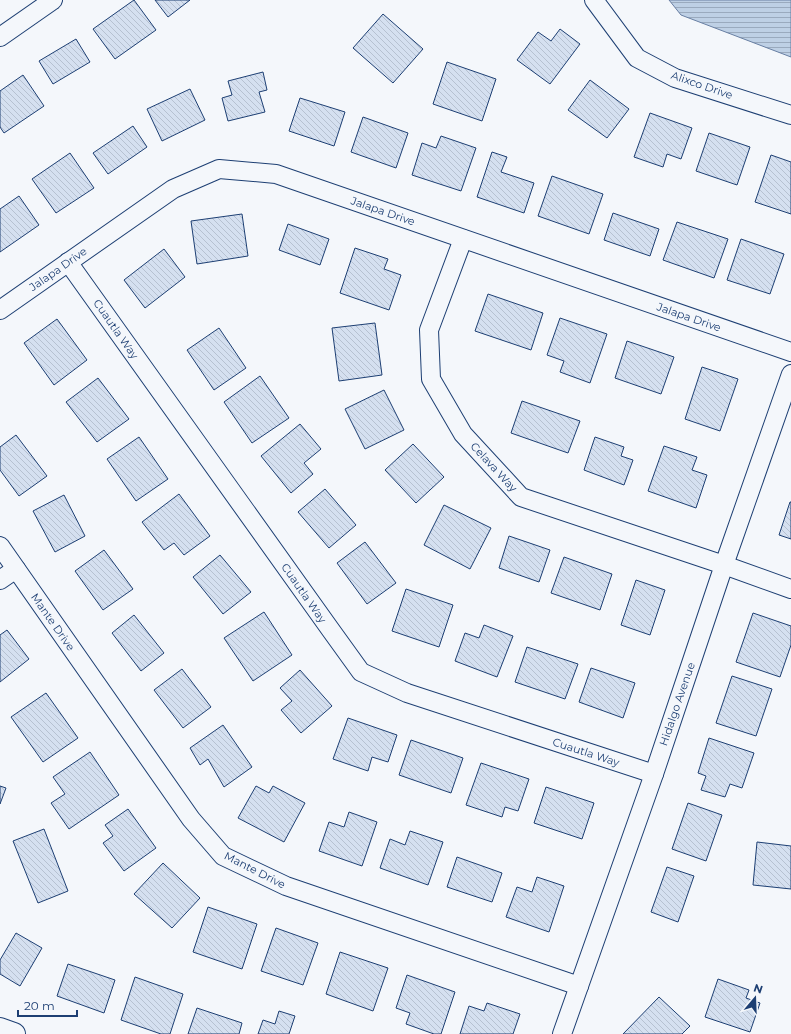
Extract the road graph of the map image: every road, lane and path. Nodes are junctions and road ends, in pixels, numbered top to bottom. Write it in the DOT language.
graph roads {
  1 [pos="53,0"];
  2 [pos="594,0"];
  3 [pos="0,37"];
  4 [pos="791,115"];
  5 [pos="463,239"];
  6 [pos="68,262"];
  7 [pos="0,310"];
  8 [pos="791,352"];
  9 [pos="791,374"];
  10 [pos="0,546"];
  11 [pos="724,565"];
  12 [pos="16,569"];
  13 [pos="0,580"];
  14 [pos="791,589"];
  15 [pos="654,774"];
  16 [pos="579,986"];
  17 [pos="0,1029"];
  18 [pos="14,1034"];
  19 [pos="562,1034"];
  1 -- 3 [label="street"];
  2 -- 4 [label="street, Alixco Drive"];
  5 -- 6 [label="street, Jalapa Drive"];
  5 -- 8 [label="street, Jalapa Drive"];
  5 -- 11 [label="street, Celava Way"];
  6 -- 7 [label="street, Jalapa Drive"];
  6 -- 15 [label="street, Cuautla Way"];
  9 -- 11 [label="street, Hidalgo Avenue"];
  10 -- 12 [label="street, Mante Drive"];
  11 -- 14 [label="street, Celava Way"];
  11 -- 15 [label="street, Hidalgo Avenue"];
  12 -- 13 [label="street"];
  12 -- 16 [label="street, Mante Drive"];
  15 -- 16 [label="street, Hidalgo Avenue"];
  16 -- 19 [label="street, Hidalgo Avenue"];
  17 -- 18 [label="street"];
}
